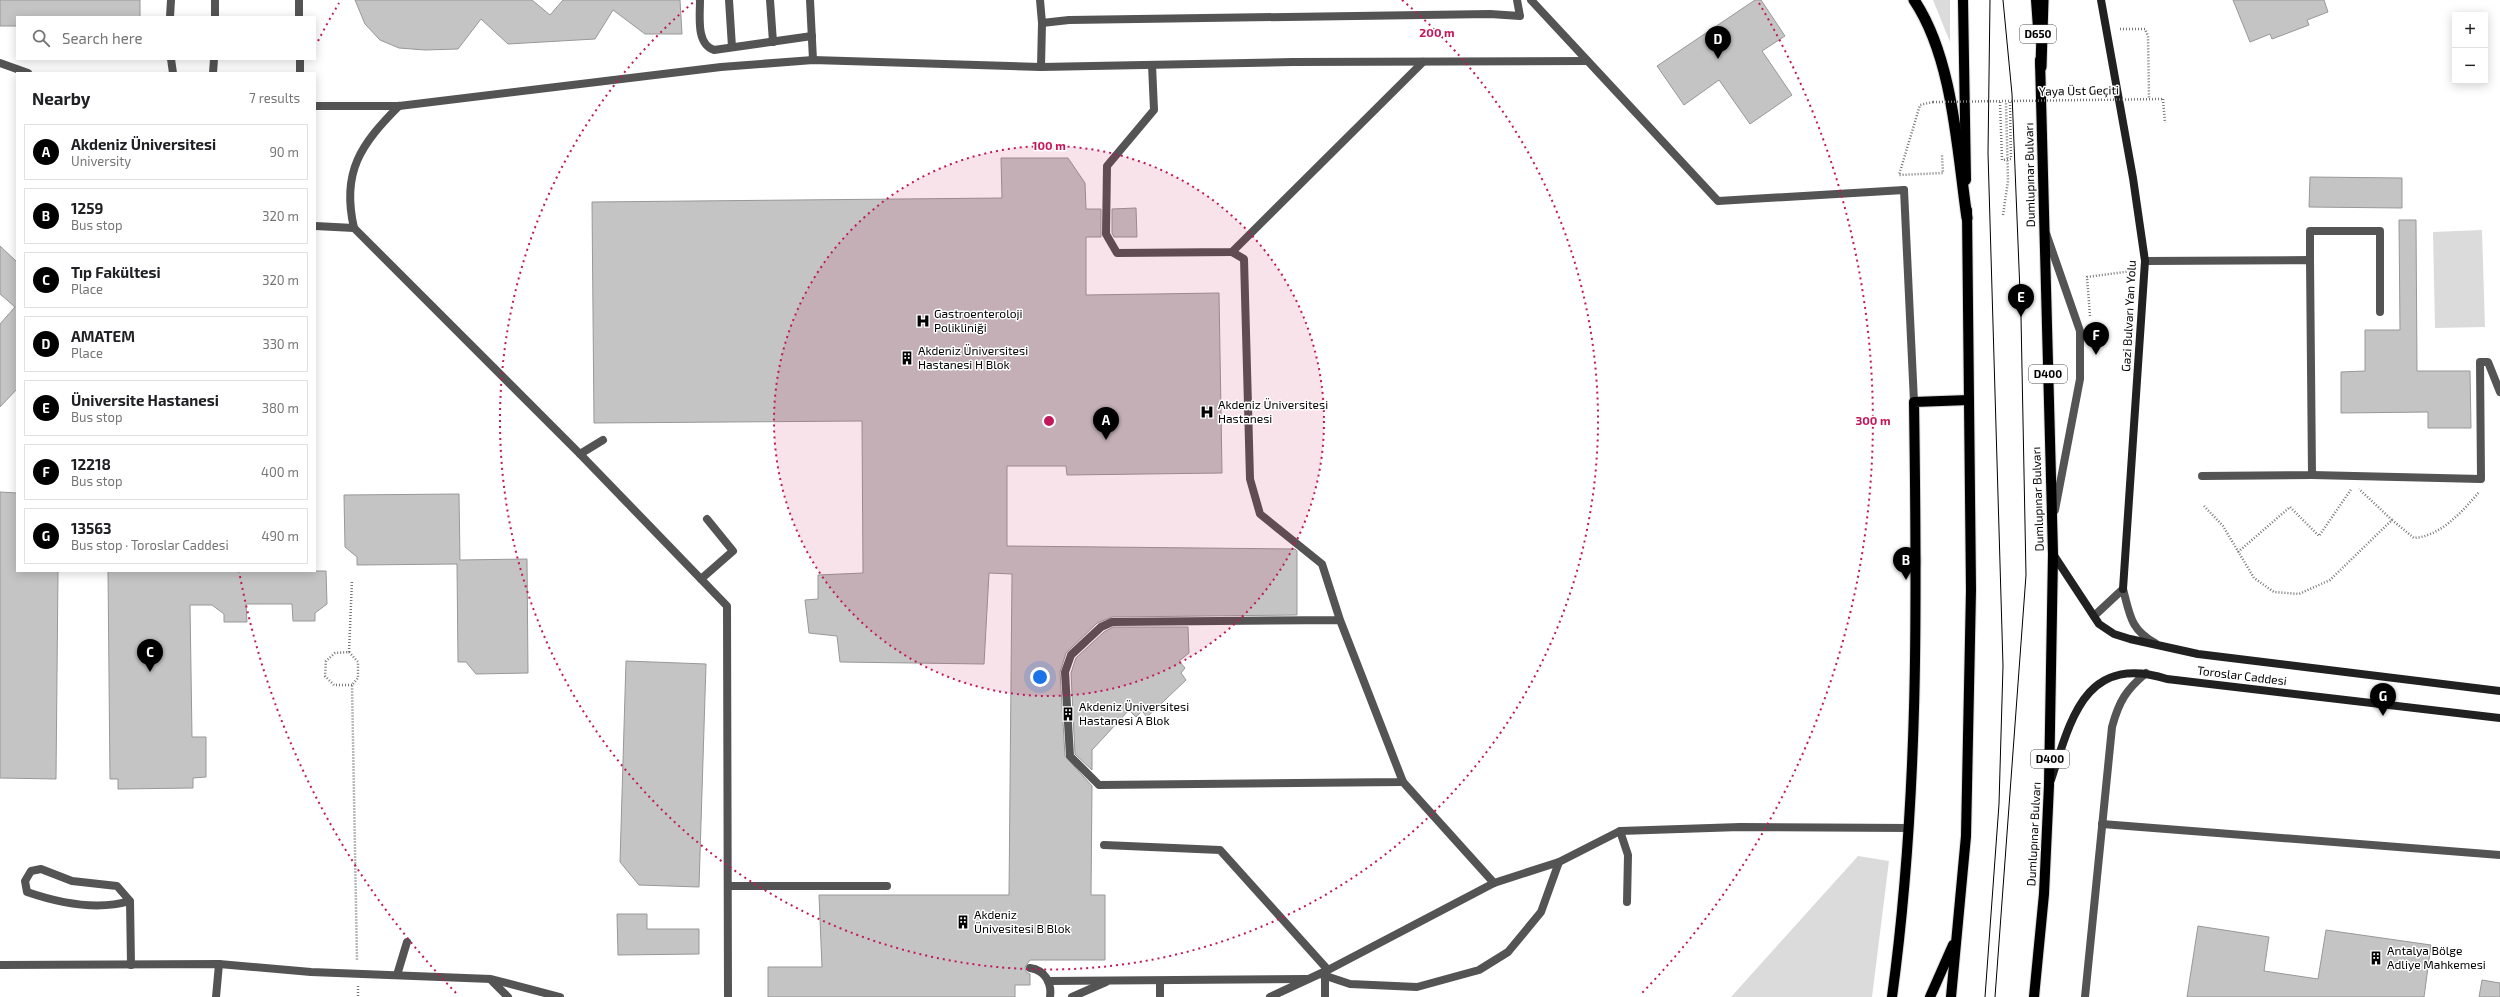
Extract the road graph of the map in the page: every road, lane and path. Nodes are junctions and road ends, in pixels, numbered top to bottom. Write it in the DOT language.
graph roads {
  1 [pos="171,0"];
  2 [pos="215,0"];
  3 [pos="299,0"];
  4 [pos="700,0"];
  5 [pos="729,0"];
  6 [pos="770,0"];
  7 [pos="810,0"];
  8 [pos="1040,0"];
  9 [pos="1517,0"];
  10 [pos="1532,0"];
  11 [pos="1914,0"];
  12 [pos="1963,0"];
  13 [pos="2036,0"];
  14 [pos="2043,0"];
  15 [pos="2101,0"];
  16 [pos="170,16"];
  17 [pos="215,16"];
  18 [pos="299,16"];
  19 [pos="1042,24"];
  20 [pos="2107,29"];
  21 [pos="812,36"];
  22 [pos="773,42"];
  23 [pos="732,47"];
  24 [pos="171,60"];
  25 [pos="214,60"];
  26 [pos="300,60"];
  27 [pos="813,60"];
  28 [pos="1587,61"];
  29 [pos="1423,62"];
  30 [pos="0,63"];
  31 [pos="1152,65"];
  32 [pos="1041,67"];
  33 [pos="2041,67"];
  34 [pos="25,72"];
  35 [pos="173,72"];
  36 [pos="213,72"];
  37 [pos="300,72"];
  38 [pos="2149,99"];
  39 [pos="2000,102"];
  40 [pos="2006,102"];
  41 [pos="2010,102"];
  42 [pos="316,106"];
  43 [pos="399,106"];
  44 [pos="2165,124"];
  45 [pos="2007,159"];
  46 [pos="1942,165"];
  47 [pos="2003,215"];
  48 [pos="1967,218"];
  49 [pos="2043,224"];
  50 [pos="316,226"];
  51 [pos="354,228"];
  52 [pos="1232,252"];
  53 [pos="2310,260"];
  54 [pos="2145,265"];
  55 [pos="2380,312"];
  56 [pos="2091,320"];
  57 [pos="2500,392"];
  58 [pos="1969,400"];
  59 [pos="1914,402"];
  60 [pos="603,440"];
  61 [pos="580,454"];
  62 [pos="2481,475"];
  63 [pos="2202,476"];
  64 [pos="2312,476"];
  65 [pos="2204,506"];
  66 [pos="707,519"];
  67 [pos="2392,520"];
  68 [pos="2052,524"];
  69 [pos="2238,552"];
  70 [pos="2053,554"];
  71 [pos="701,579"];
  72 [pos="352,580"];
  73 [pos="2123,590"];
  74 [pos="2094,616"];
  75 [pos="1340,620"];
  76 [pos="2159,646"];
  77 [pos="349,652"];
  78 [pos="2146,673"];
  79 [pos="352,686"];
  80 [pos="2500,691"];
  81 [pos="2500,718"];
  82 [pos="1403,782"];
  83 [pos="2049,785"];
  84 [pos="2102,824"];
  85 [pos="1909,828"];
  86 [pos="1620,832"];
  87 [pos="1104,845"];
  88 [pos="2500,855"];
  89 [pos="1559,862"];
  90 [pos="1494,883"];
  91 [pos="728,886"];
  92 [pos="887,886"];
  93 [pos="130,901"];
  94 [pos="1627,902"];
  95 [pos="1957,936"];
  96 [pos="407,942"];
  97 [pos="219,964"];
  98 [pos="0,965"];
  99 [pos="131,965"];
  100 [pos="1030,968"];
  101 [pos="358,974"];
  102 [pos="1325,974"];
  103 [pos="397,975"];
  104 [pos="491,979"];
  105 [pos="1309,979"];
  106 [pos="1160,980"];
  107 [pos="1048,981"];
  108 [pos="1108,981"];
  109 [pos="2034,995"];
  110 [pos="216,997"];
  111 [pos="508,997"];
  112 [pos="560,997"];
  113 [pos="728,997"];
  114 [pos="1050,997"];
  115 [pos="1072,997"];
  116 [pos="1160,997"];
  117 [pos="1270,997"];
  118 [pos="1325,997"];
  119 [pos="1892,997"];
  120 [pos="1930,997"];
  121 [pos="1951,997"];
  122 [pos="2085,997"];
  1 -- 16 [label="street"];
  2 -- 17 [label="street"];
  3 -- 18 [label="street"];
  4 -- 23 [label="street"];
  5 -- 23 [label="street"];
  6 -- 22 [label="street"];
  7 -- 21 [label="street"];
  8 -- 19 [label="street"];
  9 -- 19 [label="street"];
  10 -- 28 [label="street"];
  11 -- 48 [label="highway"];
  12 -- 48 [label="main road"];
  13 -- 33 [label="main road, Dumlupınar Bulvarı / D650"];
  14 -- 33 [label="highway, D400"];
  15 -- 20 [label="main road, Gazi Bulvarı Yan Yolu"];
  19 -- 32 [label="street"];
  20 -- 38 [label="path"];
  20 -- 54 [label="main road, Gazi Bulvarı Yan Yolu"];
  21 -- 22 [label="street"];
  21 -- 27 [label="street"];
  22 -- 23 [label="street"];
  24 -- 35 [label="street"];
  25 -- 36 [label="street"];
  26 -- 37 [label="street"];
  27 -- 32 [label="street"];
  27 -- 43 [label="street"];
  28 -- 29 [label="street"];
  28 -- 59 [label="street"];
  29 -- 31 [label="street"];
  29 -- 52 [label="street"];
  30 -- 34 [label="street"];
  31 -- 32 [label="street"];
  31 -- 52 [label="street"];
  33 -- 49 [label="main road, Dumlupınar Bulvarı / D400"];
  38 -- 41 [label="path, Yaya Üst Geçiti, bridge"];
  38 -- 44 [label="path, Yaya Üst Geçiti, bridge"];
  39 -- 40 [label="path, Yaya Üst Geçiti, bridge"];
  39 -- 45 [label="path, bridge"];
  39 -- 46 [label="path, Yaya Üst Geçiti, bridge"];
  40 -- 41 [label="path, Yaya Üst Geçiti, bridge"];
  40 -- 45 [label="path"];
  41 -- 45 [label="path"];
  42 -- 43 [label="street"];
  43 -- 51 [label="street"];
  45 -- 47 [label="path"];
  48 -- 58 [label="main road"];
  49 -- 68 [label="main road, Dumlupınar Bulvarı / D400"];
  49 -- 68 [label="street"];
  50 -- 51 [label="street"];
  51 -- 61 [label="street"];
  52 -- 75 [label="street"];
  53 -- 54 [label="street"];
  53 -- 55 [label="street"];
  53 -- 64 [label="street"];
  54 -- 56 [label="path"];
  54 -- 73 [label="main road, Gazi Bulvarı Yan Yolu"];
  57 -- 62 [label="street"];
  58 -- 59 [label="main road"];
  58 -- 95 [label="main road"];
  59 -- 85 [label="main road"];
  60 -- 61 [label="street"];
  61 -- 71 [label="street"];
  62 -- 64 [label="street"];
  62 -- 67 [label="path"];
  63 -- 64 [label="street"];
  65 -- 69 [label="path"];
  66 -- 71 [label="street"];
  67 -- 69 [label="path"];
  67 -- 69 [label="path"];
  68 -- 70 [label="main road, Dumlupınar Bulvarı / D400"];
  70 -- 74 [label="main road, Toroslar Caddesi"];
  70 -- 83 [label="main road, Dumlupınar Bulvarı / D400"];
  71 -- 91 [label="street"];
  72 -- 77 [label="path"];
  73 -- 74 [label="street"];
  73 -- 76 [label="street"];
  74 -- 76 [label="main road, Toroslar Caddesi"];
  75 -- 82 [label="street"];
  75 -- 82 [label="street"];
  76 -- 80 [label="main road, Toroslar Caddesi"];
  77 -- 79 [label="path"];
  77 -- 79 [label="path"];
  78 -- 81 [label="main road, Toroslar Caddesi"];
  78 -- 83 [label="main road, Toroslar Caddesi"];
  78 -- 84 [label="street"];
  79 -- 101 [label="path"];
  82 -- 90 [label="street"];
  83 -- 109 [label="main road, Dumlupınar Bulvarı / D400"];
  84 -- 88 [label="street"];
  84 -- 122 [label="street"];
  85 -- 86 [label="street"];
  85 -- 119 [label="main road"];
  86 -- 89 [label="street"];
  86 -- 94 [label="street"];
  87 -- 102 [label="street"];
  89 -- 90 [label="street"];
  89 -- 102 [label="street"];
  90 -- 102 [label="street"];
  91 -- 92 [label="street"];
  91 -- 113 [label="street"];
  93 -- 93 [label="street"];
  93 -- 99 [label="street"];
  95 -- 120 [label="main road"];
  95 -- 121 [label="main road"];
  96 -- 103 [label="street"];
  97 -- 99 [label="street"];
  97 -- 101 [label="street"];
  97 -- 110 [label="street"];
  98 -- 99 [label="street"];
  100 -- 107 [label="street"];
  101 -- 103 [label="street"];
  102 -- 105 [label="street"];
  102 -- 118 [label="street"];
  103 -- 104 [label="street"];
  104 -- 111 [label="street"];
  104 -- 112 [label="street"];
  105 -- 106 [label="street"];
  105 -- 117 [label="street"];
  106 -- 108 [label="street"];
  106 -- 116 [label="street"];
  107 -- 108 [label="street"];
  107 -- 114 [label="street"];
  108 -- 115 [label="street"];
}
